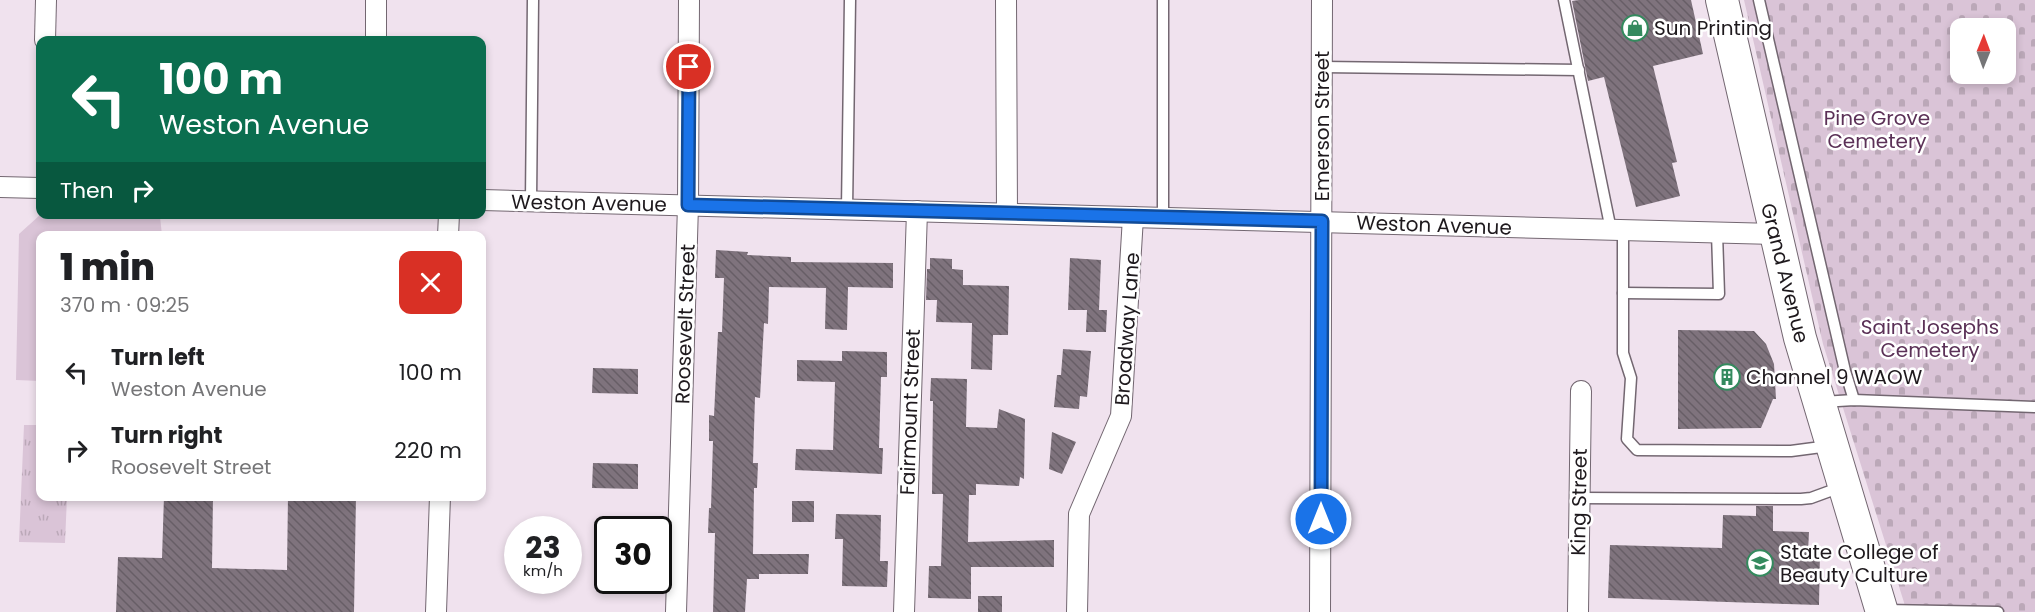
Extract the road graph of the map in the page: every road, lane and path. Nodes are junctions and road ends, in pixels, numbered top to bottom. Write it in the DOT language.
graph roads {
  1 [pos="46,0"];
  2 [pos="376,0"];
  3 [pos="533,0"];
  4 [pos="689,0"];
  5 [pos="850,0"];
  6 [pos="1006,0"];
  7 [pos="1163,0"];
  8 [pos="1322,0"];
  9 [pos="1564,0"];
  10 [pos="1722,0"];
  11 [pos="1759,0"];
  12 [pos="45,36"];
  13 [pos="376,36"];
  14 [pos="1322,67"];
  15 [pos="1579,70"];
  16 [pos="0,187"];
  17 [pos="36,188"];
  18 [pos="486,200"];
  19 [pos="531,201"];
  20 [pos="688,205"];
  21 [pos="847,209"];
  22 [pos="916,211"];
  23 [pos="1006,213"];
  24 [pos="1133,216"];
  25 [pos="1163,217"];
  26 [pos="1322,221"];
  27 [pos="1617,230"];
  28 [pos="1718,233"];
  29 [pos="1775,234"];
  30 [pos="1623,292"];
  31 [pos="1581,391"];
  32 [pos="1854,400"];
  33 [pos="1819,402"];
  34 [pos="2035,407"];
  35 [pos="1832,445"];
  36 [pos="1844,486"];
  37 [pos="1579,498"];
  38 [pos="440,501"];
  39 [pos="1882,611"];
  40 [pos="436,612"];
  41 [pos="676,612"];
  42 [pos="904,612"];
  43 [pos="1077,612"];
  44 [pos="1320,612"];
  45 [pos="1578,612"];
  46 [pos="1998,612"];
  1 -- 12 [label="street"];
  2 -- 13 [label="street"];
  3 -- 19 [label="lane"];
  4 -- 20 [label="street, Roosevelt Street"];
  5 -- 21 [label="lane"];
  6 -- 23 [label="street"];
  7 -- 25 [label="lane"];
  8 -- 14 [label="street, Emerson Street"];
  9 -- 15 [label="lane"];
  10 -- 29 [label="main road, Grand Avenue"];
  11 -- 32 [label="lane"];
  14 -- 15 [label="lane"];
  14 -- 26 [label="street, Emerson Street"];
  15 -- 27 [label="lane"];
  16 -- 17 [label="street"];
  18 -- 19 [label="street, Weston Avenue"];
  19 -- 20 [label="street, Weston Avenue"];
  20 -- 21 [label="street, Weston Avenue"];
  20 -- 41 [label="street, Roosevelt Street"];
  21 -- 22 [label="street, Weston Avenue"];
  22 -- 23 [label="street, Weston Avenue"];
  22 -- 42 [label="street, Fairmount Street"];
  23 -- 24 [label="street, Weston Avenue"];
  24 -- 25 [label="street, Weston Avenue"];
  24 -- 43 [label="street, Broadway Lane"];
  25 -- 26 [label="street, Weston Avenue"];
  26 -- 27 [label="street, Weston Avenue"];
  26 -- 44 [label="street, Emerson Street"];
  27 -- 28 [label="street, Weston Avenue"];
  27 -- 30 [label="lane"];
  28 -- 29 [label="street, Weston Avenue"];
  28 -- 30 [label="lane"];
  29 -- 33 [label="main road, Grand Avenue"];
  30 -- 35 [label="lane"];
  31 -- 37 [label="street, King Street"];
  32 -- 33 [label="lane"];
  32 -- 34 [label="lane"];
  33 -- 35 [label="main road, Grand Avenue"];
  35 -- 36 [label="main road, Grand Avenue"];
  36 -- 37 [label="lane"];
  36 -- 39 [label="main road, Grand Avenue"];
  37 -- 45 [label="street, King Street"];
  38 -- 40 [label="street"];
  39 -- 46 [label="lane"];
}
